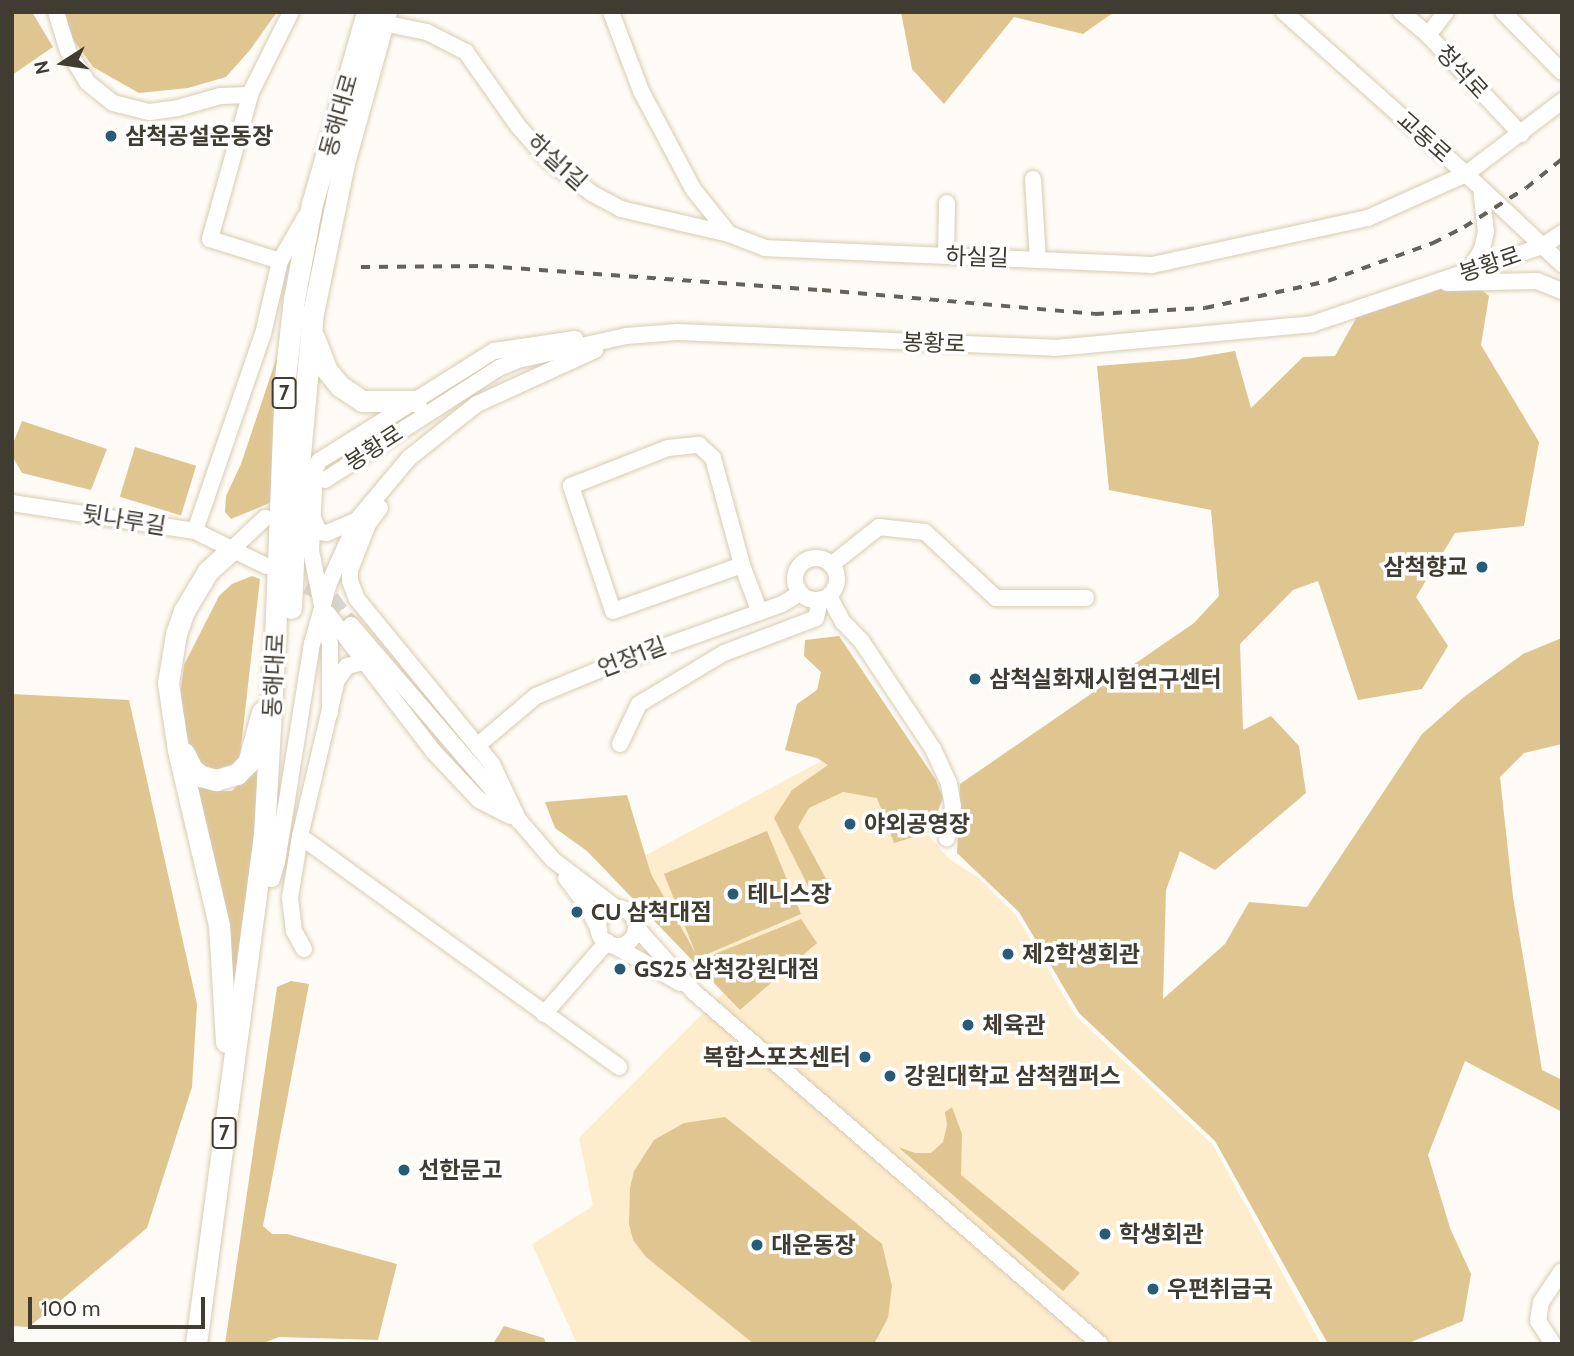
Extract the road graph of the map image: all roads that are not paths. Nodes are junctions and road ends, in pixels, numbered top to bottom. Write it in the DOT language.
graph roads {
  1 [pos="56,12"];
  2 [pos="291,12"];
  3 [pos="611,12"];
  4 [pos="1284,12"];
  5 [pos="1401,12"];
  6 [pos="1446,12"];
  7 [pos="1503,12"];
  8 [pos="379,16"];
  9 [pos="1428,35"];
  10 [pos="1562,72"];
  11 [pos="250,95"];
  12 [pos="1562,100"];
  13 [pos="1521,135"];
  14 [pos="1466,174"];
  15 [pos="1033,179"];
  16 [pos="1481,188"];
  17 [pos="312,204"];
  18 [pos="947,204"];
  19 [pos="1562,233"];
  20 [pos="729,234"];
  21 [pos="1543,246"];
  22 [pos="946,256"];
  23 [pos="1038,260"];
  24 [pos="280,261"];
  25 [pos="1562,264"];
  26 [pos="1469,271"];
  27 [pos="1434,283"];
  28 [pos="1562,291"];
  29 [pos="311,330"];
  30 [pos="626,336"];
  31 [pos="416,401"];
  32 [pos="424,446"];
  33 [pos="325,480"];
  34 [pos="12,503"];
  35 [pos="265,518"];
  36 [pos="313,518"];
  37 [pos="358,519"];
  38 [pos="195,531"];
  39 [pos="231,550"];
  40 [pos="742,565"];
  41 [pos="831,565"];
  42 [pos="266,566"];
  43 [pos="800,593"];
  44 [pos="824,598"];
  45 [pos="1086,598"];
  46 [pos="322,606"];
  47 [pos="759,610"];
  48 [pos="351,625"];
  49 [pos="275,640"];
  50 [pos="365,662"];
  51 [pos="330,713"];
  52 [pos="620,744"];
  53 [pos="478,745"];
  54 [pos="519,821"];
  55 [pos="300,836"];
  56 [pos="947,838"];
  57 [pos="552,859"];
  58 [pos="272,879"];
  59 [pos="616,908"];
  60 [pos="636,927"];
  61 [pos="607,939"];
  62 [pos="304,948"];
  63 [pos="694,992"];
  64 [pos="544,1014"];
  65 [pos="620,1067"];
  66 [pos="229,1090"];
  67 [pos="1562,1271"];
  68 [pos="196,1344"];
  69 [pos="210,1344"];
  70 [pos="1100,1344"];
  71 [pos="1553,1344"];
  1 -- 11 [label="street"];
  2 -- 11 [label="street"];
  3 -- 20 [label="street"];
  4 -- 14 [label="street, 교동로"];
  5 -- 9 [label="street, 청석로"];
  6 -- 9 [label="street"];
  7 -- 10 [label="street"];
  8 -- 17 [label="main road, 동해대로 / 7"];
  8 -- 20 [label="street, 하실1길"];
  8 -- 29 [label="main road, 동해대로 / 7"];
  9 -- 13 [label="street, 청석로"];
  11 -- 24 [label="street"];
  12 -- 13 [label="street"];
  13 -- 14 [label="street"];
  14 -- 16 [label="street, 교동로"];
  14 -- 23 [label="street, 하실길"];
  15 -- 23 [label="street"];
  16 -- 21 [label="street, 교동로"];
  16 -- 26 [label="street"];
  17 -- 24 [label="street"];
  17 -- 49 [label="main road, 동해대로 / 7"];
  18 -- 22 [label="street"];
  19 -- 21 [label="street, 봉황로"];
  20 -- 22 [label="street, 하실길"];
  21 -- 25 [label="street, 교동로"];
  21 -- 26 [label="street, 봉황로"];
  22 -- 23 [label="street, 하실길"];
  24 -- 38 [label="street"];
  26 -- 27 [label="street, 봉황로"];
  27 -- 28 [label="street"];
  27 -- 30 [label="street, 봉황로"];
  29 -- 31 [label="main road"];
  29 -- 58 [label="main road, 동해대로 / 7"];
  30 -- 31 [label="street"];
  30 -- 32 [label="street"];
  30 -- 33 [label="street, 봉황로"];
  31 -- 36 [label="street"];
  32 -- 37 [label="street"];
  32 -- 53 [label="street"];
  34 -- 38 [label="street, 뒷나루길"];
  35 -- 39 [label="street"];
  36 -- 37 [label="street"];
  36 -- 46 [label="street"];
  37 -- 46 [label="street"];
  38 -- 39 [label="street, 뒷나루길"];
  39 -- 42 [label="street, 뒷나루길"];
  39 -- 49 [label="main road"];
  39 -- 66 [label="main road"];
  40 -- 40 [label="street"];
  40 -- 47 [label="street"];
  41 -- 43 [label="street"];
  41 -- 44 [label="street"];
  41 -- 45 [label="street"];
  43 -- 44 [label="street"];
  43 -- 47 [label="street, 언장1길"];
  44 -- 52 [label="street"];
  44 -- 56 [label="street"];
  46 -- 50 [label="street"];
  46 -- 51 [label="street"];
  46 -- 58 [label="street"];
  47 -- 53 [label="street, 언장1길"];
  48 -- 54 [label="street"];
  49 -- 66 [label="main road, 동해대로 / 7"];
  50 -- 51 [label="street"];
  50 -- 54 [label="street"];
  51 -- 55 [label="street"];
  53 -- 54 [label="street"];
  54 -- 57 [label="street"];
  55 -- 62 [label="street"];
  55 -- 64 [label="street"];
  57 -- 59 [label="street"];
  57 -- 61 [label="street"];
  58 -- 69 [label="main road, 동해대로 / 7"];
  59 -- 60 [label="street"];
  59 -- 61 [label="street"];
  60 -- 61 [label="street"];
  60 -- 63 [label="street"];
  61 -- 63 [label="street"];
  61 -- 64 [label="street"];
  63 -- 70 [label="street"];
  64 -- 65 [label="street"];
  66 -- 68 [label="main road, 동해대로 / 7"];
  67 -- 71 [label="street"];
}
